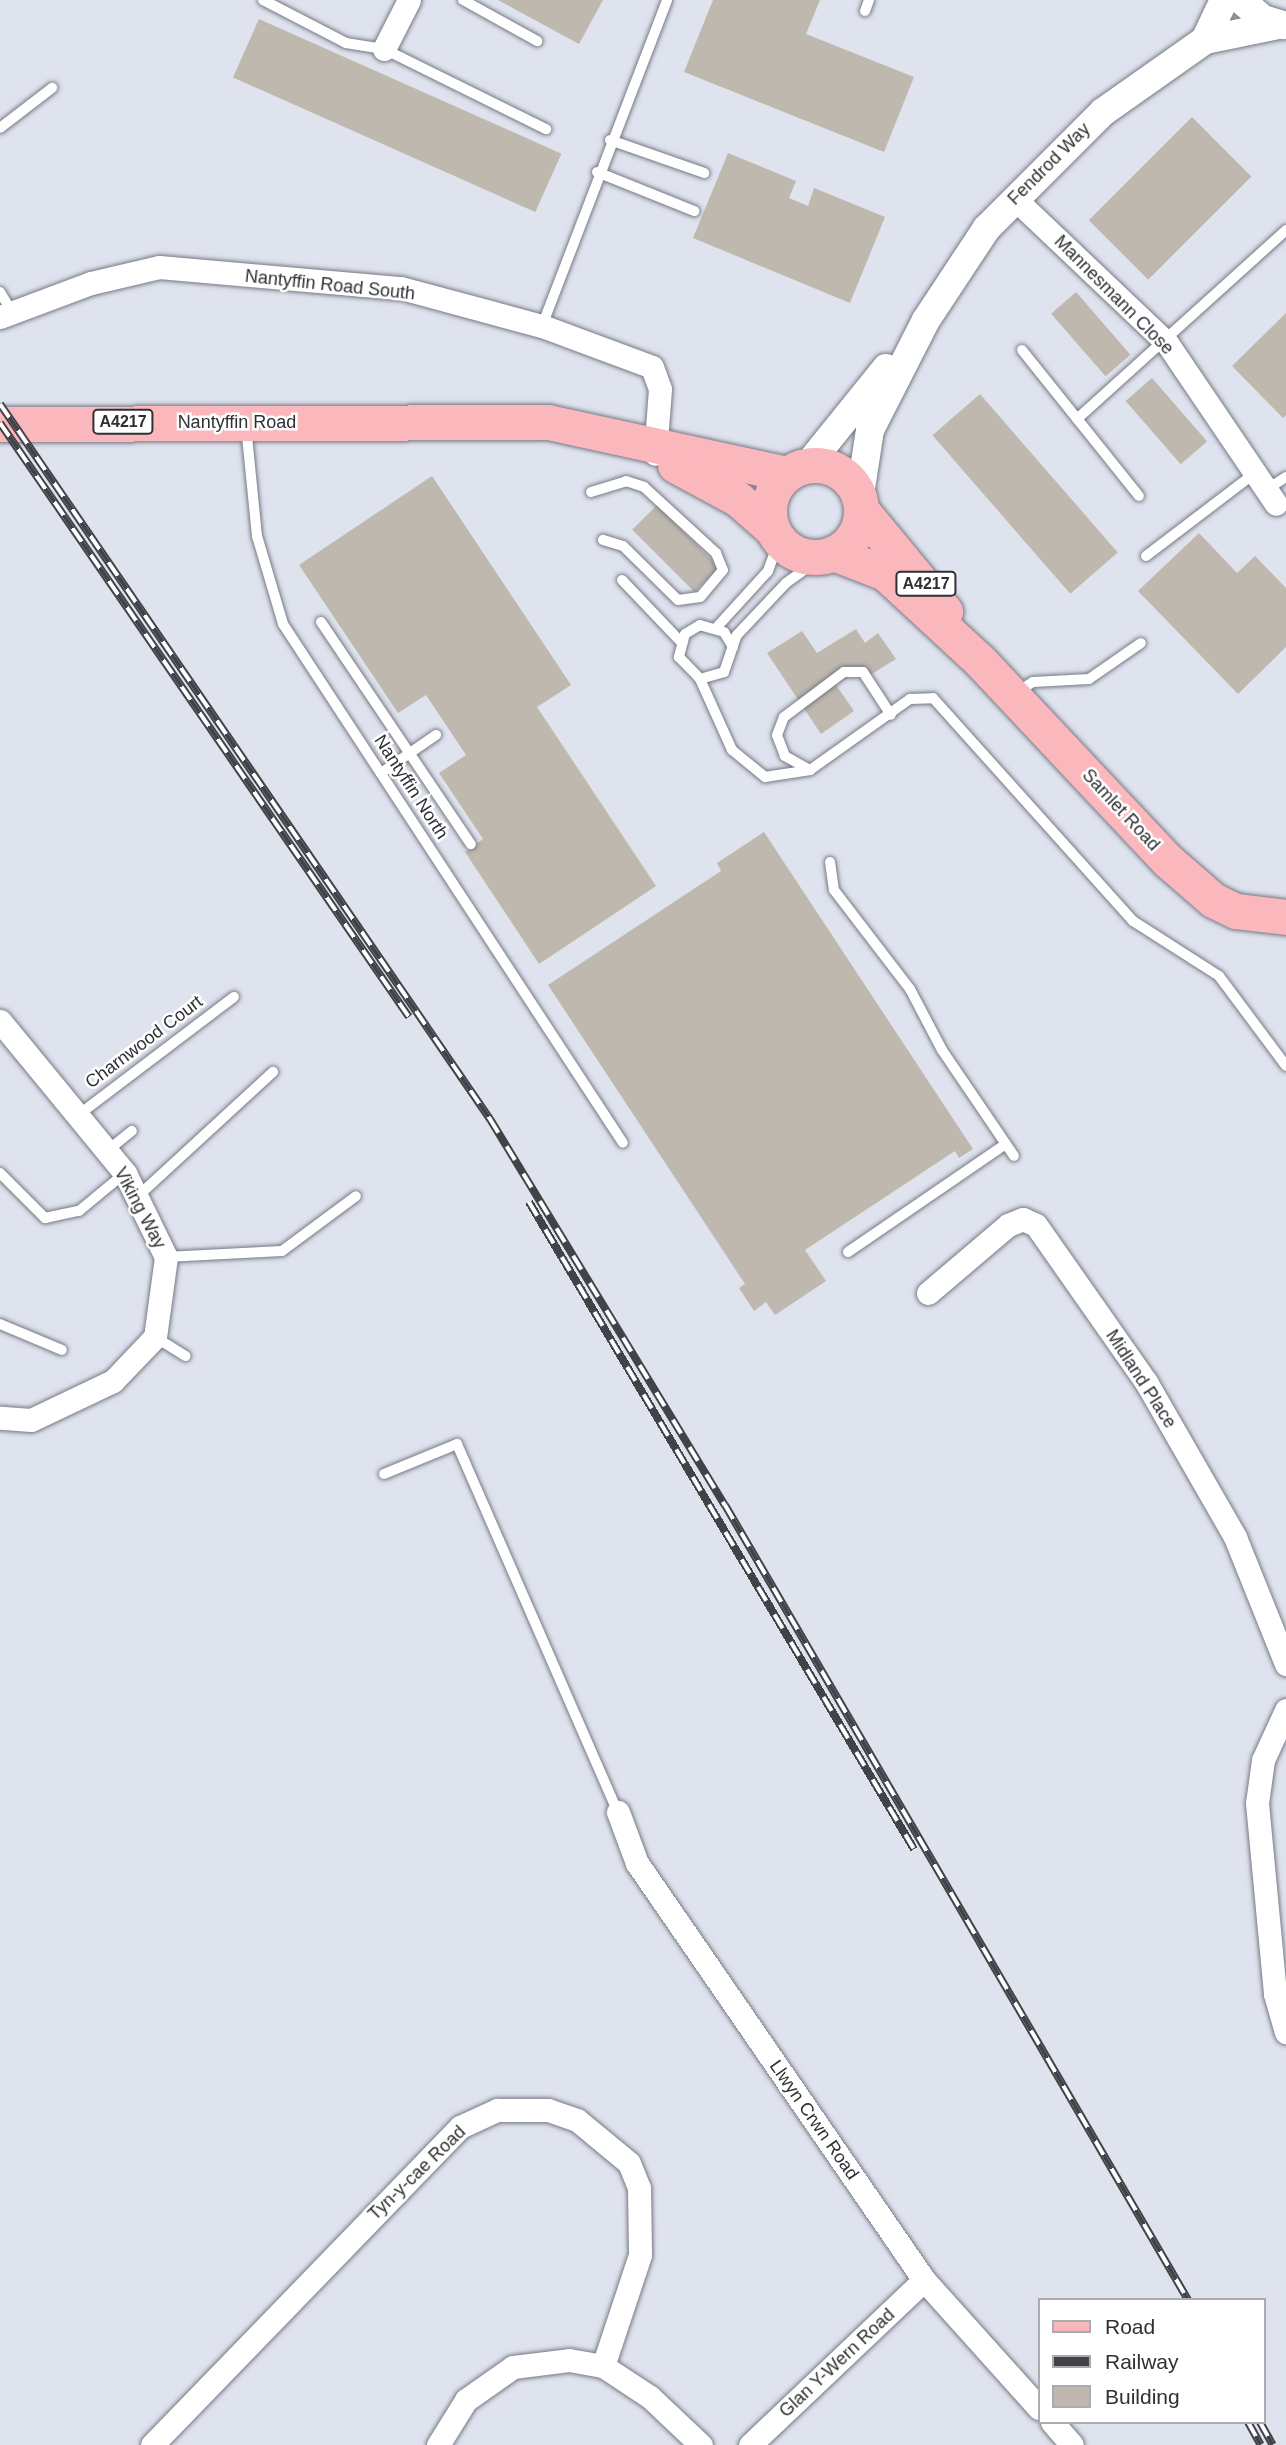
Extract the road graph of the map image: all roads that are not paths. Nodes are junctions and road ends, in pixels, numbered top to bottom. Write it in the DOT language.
graph roads {
  1 [pos="263,0"];
  2 [pos="409,0"];
  3 [pos="463,0"];
  4 [pos="667,0"];
  5 [pos="1224,0"];
  6 [pos="1241,0"];
  7 [pos="1282,25"];
  8 [pos="1205,40"];
  9 [pos="537,41"];
  10 [pos="384,49"];
  11 [pos="52,89"];
  12 [pos="0,128"];
  13 [pos="546,129"];
  14 [pos="610,140"];
  15 [pos="597,172"];
  16 [pos="704,173"];
  17 [pos="1014,198"];
  18 [pos="694,211"];
  19 [pos="1286,230"];
  20 [pos="0,292"];
  21 [pos="6,315"];
  22 [pos="926,320"];
  23 [pos="542,326"];
  24 [pos="1167,343"];
  25 [pos="1022,350"];
  26 [pos="1077,419"];
  27 [pos="245,421"];
  28 [pos="0,424"];
  29 [pos="657,448"];
  30 [pos="797,470"];
  31 [pos="1286,477"];
  32 [pos="1266,489"];
  33 [pos="591,492"];
  34 [pos="1139,496"];
  35 [pos="861,506"];
  36 [pos="776,535"];
  37 [pos="603,540"];
  38 [pos="828,555"];
  39 [pos="1146,556"];
  40 [pos="622,580"];
  41 [pos="321,622"];
  42 [pos="717,627"];
  43 [pos="680,641"];
  44 [pos="1141,643"];
  45 [pos="733,647"];
  46 [pos="981,662"];
  47 [pos="700,678"];
  48 [pos="1012,696"];
  49 [pos="891,715"];
  50 [pos="436,735"];
  51 [pos="409,753"];
  52 [pos="810,770"];
  53 [pos="381,773"];
  54 [pos="471,844"];
  55 [pos="830,862"];
  56 [pos="1286,918"];
  57 [pos="233,997"];
  58 [pos="0,1021"];
  59 [pos="1286,1066"];
  60 [pos="272,1072"];
  61 [pos="77,1116"];
  62 [pos="132,1131"];
  63 [pos="623,1143"];
  64 [pos="1006,1144"];
  65 [pos="107,1152"];
  66 [pos="1014,1156"];
  67 [pos="0,1173"];
  68 [pos="125,1173"];
  69 [pos="137,1196"];
  70 [pos="356,1196"];
  71 [pos="848,1252"];
  72 [pos="166,1257"];
  73 [pos="928,1293"];
  74 [pos="0,1324"];
  75 [pos="155,1338"];
  76 [pos="62,1350"];
  77 [pos="186,1356"];
  78 [pos="0,1418"];
  79 [pos="384,1474"];
  80 [pos="1286,1664"];
  81 [pos="1286,1710"];
  82 [pos="618,1812"];
  83 [pos="1277,1918"];
  84 [pos="1286,2032"];
  85 [pos="925,2280"];
  86 [pos="603,2366"];
  87 [pos="1038,2407"];
  88 [pos="1054,2424"];
  89 [pos="152,2445"];
  90 [pos="438,2445"];
  91 [pos="701,2445"];
  92 [pos="750,2445"];
  93 [pos="1072,2445"];
  1 -- 10 [label="lane"];
  2 -- 10 [label="street"];
  3 -- 9 [label="lane"];
  4 -- 14 [label="lane"];
  5 -- 8 [label="street, Fendrod Way"];
  6 -- 7 [label="street"];
  7 -- 8 [label="street, Fendrod Way"];
  8 -- 17 [label="street, Fendrod Way"];
  10 -- 13 [label="lane"];
  11 -- 12 [label="lane"];
  14 -- 15 [label="lane"];
  14 -- 16 [label="lane"];
  15 -- 18 [label="lane"];
  15 -- 23 [label="lane"];
  17 -- 22 [label="street, Fendrod Way"];
  17 -- 24 [label="street, Mannesmann Close"];
  19 -- 24 [label="lane"];
  20 -- 21 [label="lane"];
  21 -- 23 [label="street, Nantyffin Road South"];
  22 -- 30 [label="street, Fendrod Way"];
  22 -- 35 [label="street, Fendrod Way"];
  23 -- 29 [label="street, Nantyffin Road South"];
  24 -- 26 [label="lane"];
  24 -- 32 [label="street, Mannesmann Close"];
  25 -- 26 [label="lane"];
  26 -- 34 [label="lane"];
  27 -- 28 [label="main road, Nantyffin Road / A4217"];
  27 -- 29 [label="main road, Nantyffin Road / A4217"];
  27 -- 53 [label="lane, Nantyffin North"];
  29 -- 30 [label="main road, Nantyffin Road / A4217"];
  29 -- 36 [label="main road, Nantyffin Road / A4217"];
  30 -- 35 [label="main road"];
  30 -- 36 [label="main road"];
  31 -- 32 [label="lane"];
  32 -- 39 [label="lane"];
  33 -- 37 [label="lane"];
  35 -- 38 [label="main road"];
  35 -- 46 [label="main road, Samlet Road / A4217"];
  36 -- 38 [label="main road"];
  36 -- 42 [label="lane"];
  38 -- 45 [label="lane"];
  38 -- 46 [label="main road, Samlet Road / A4217"];
  40 -- 43 [label="lane"];
  41 -- 51 [label="lane"];
  42 -- 43 [label="lane"];
  42 -- 45 [label="lane"];
  43 -- 47 [label="lane"];
  44 -- 48 [label="lane"];
  45 -- 47 [label="lane"];
  46 -- 48 [label="main road, Samlet Road / A4217"];
  47 -- 52 [label="lane"];
  48 -- 56 [label="main road, Samlet Road / A4217"];
  49 -- 52 [label="lane"];
  49 -- 52 [label="lane"];
  49 -- 59 [label="lane"];
  50 -- 51 [label="lane"];
  51 -- 53 [label="lane"];
  51 -- 54 [label="lane"];
  53 -- 63 [label="lane, Nantyffin North"];
  55 -- 64 [label="lane"];
  57 -- 61 [label="lane, Charnwood Court"];
  58 -- 61 [label="street, Viking Way"];
  60 -- 69 [label="lane"];
  61 -- 65 [label="street, Viking Way"];
  62 -- 65 [label="lane"];
  64 -- 66 [label="lane"];
  64 -- 71 [label="lane"];
  65 -- 68 [label="street, Viking Way"];
  67 -- 68 [label="lane"];
  68 -- 69 [label="street, Viking Way"];
  69 -- 72 [label="street, Viking Way"];
  70 -- 72 [label="lane"];
  72 -- 75 [label="street, Viking Way"];
  73 -- 80 [label="street, Midland Place"];
  74 -- 76 [label="lane"];
  75 -- 77 [label="lane"];
  75 -- 78 [label="street"];
  79 -- 82 [label="lane"];
  81 -- 83 [label="street"];
  82 -- 85 [label="street, Llwyn Crwn Road"];
  83 -- 84 [label="street"];
  85 -- 87 [label="street, Llwyn Crwn Road"];
  85 -- 92 [label="street, Glan Y-Wern Road"];
  86 -- 89 [label="street, Tyn-y-cae Road"];
  86 -- 90 [label="street"];
  86 -- 91 [label="street"];
  88 -- 93 [label="street"];
}
